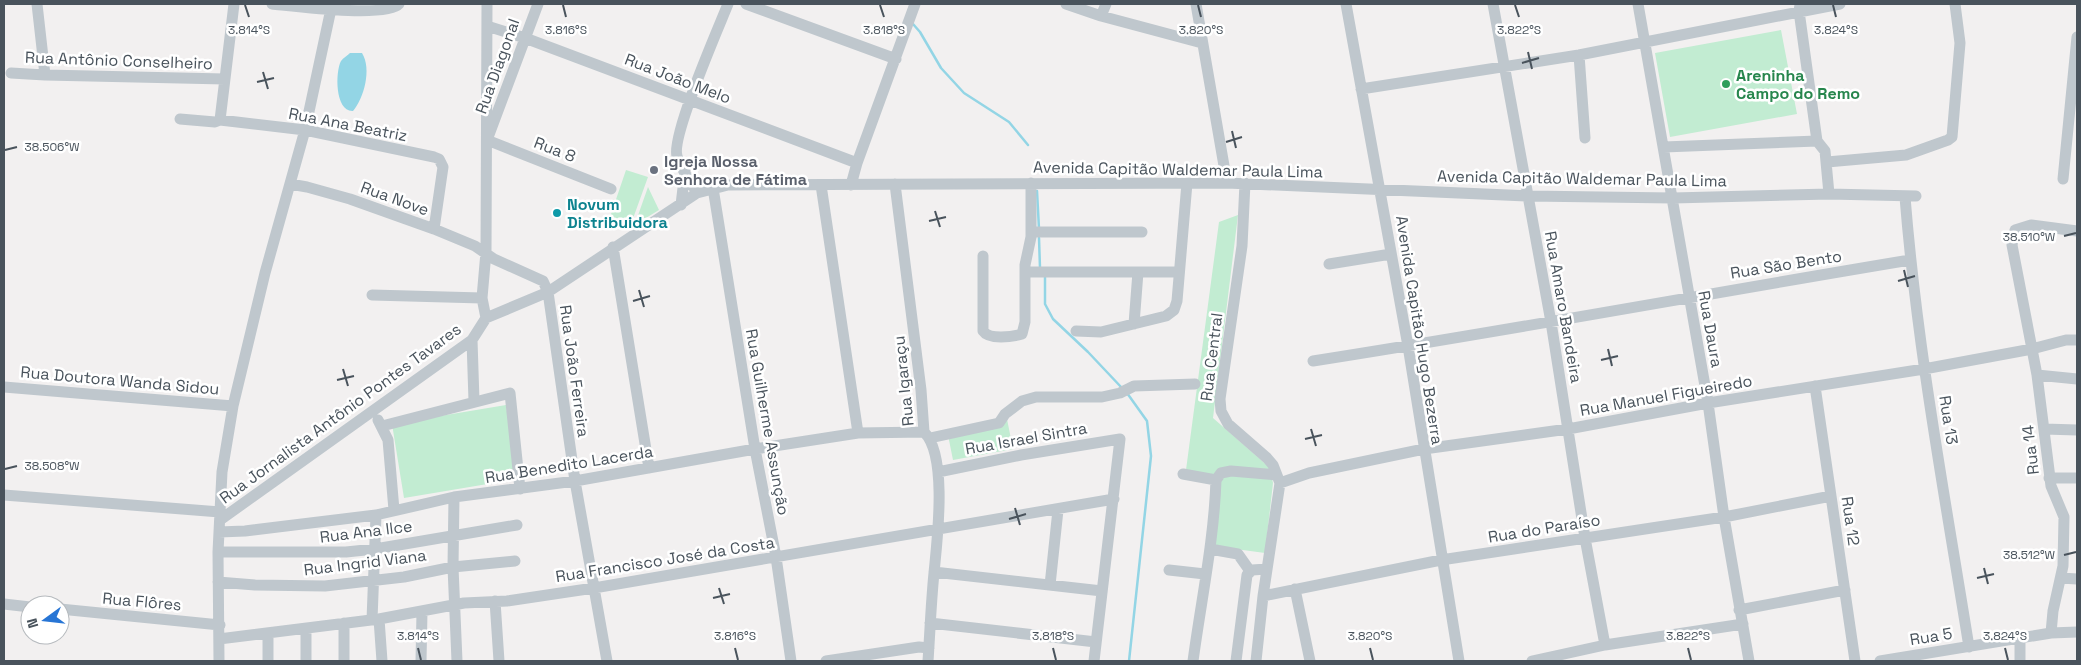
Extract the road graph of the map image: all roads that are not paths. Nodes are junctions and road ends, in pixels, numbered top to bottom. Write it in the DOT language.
graph roads {
  1 [pos="37,4"];
  2 [pos="234,4"];
  3 [pos="272,4"];
  4 [pos="487,4"];
  5 [pos="538,4"];
  6 [pos="728,4"];
  7 [pos="746,4"];
  8 [pos="915,4"];
  9 [pos="1066,4"];
  10 [pos="1106,4"];
  11 [pos="1196,4"];
  12 [pos="1346,4"];
  13 [pos="1493,4"];
  14 [pos="1638,4"];
  15 [pos="1840,4"];
  16 [pos="1955,4"];
  17 [pos="395,6"];
  18 [pos="1800,7"];
  19 [pos="331,9"];
  20 [pos="1101,16"];
  21 [pos="487,26"];
  22 [pos="2077,37"];
  23 [pos="525,38"];
  24 [pos="1646,42"];
  25 [pos="1202,43"];
  26 [pos="1579,55"];
  27 [pos="896,59"];
  28 [pos="1504,67"];
  29 [pos="11,73"];
  30 [pos="44,75"];
  31 [pos="225,79"];
  32 [pos="1361,89"];
  33 [pos="690,100"];
  34 [pos="180,119"];
  35 [pos="220,120"];
  36 [pos="305,130"];
  37 [pos="1585,138"];
  38 [pos="487,140"];
  39 [pos="1817,140"];
  40 [pos="1664,147"];
  41 [pos="1827,162"];
  42 [pos="857,163"];
  43 [pos="685,171"];
  44 [pos="2063,179"];
  45 [pos="1187,183"];
  46 [pos="1227,183"];
  47 [pos="1246,183"];
  48 [pos="290,184"];
  49 [pos="895,184"];
  50 [pos="1031,184"];
  51 [pos="851,185"];
  52 [pos="821,186"];
  53 [pos="713,188"];
  54 [pos="611,189"];
  55 [pos="1380,190"];
  56 [pos="697,193"];
  57 [pos="1829,194"];
  58 [pos="1529,196"];
  59 [pos="1910,196"];
  60 [pos="1673,198"];
  61 [pos="680,205"];
  62 [pos="434,229"];
  63 [pos="2077,231"];
  64 [pos="1032,232"];
  65 [pos="1142,232"];
  66 [pos="613,247"];
  67 [pos="486,252"];
  68 [pos="1391,254"];
  69 [pos="982,256"];
  70 [pos="1910,260"];
  71 [pos="1329,264"];
  72 [pos="1025,272"];
  73 [pos="1138,272"];
  74 [pos="1179,272"];
  75 [pos="548,292"];
  76 [pos="372,295"];
  77 [pos="1689,296"];
  78 [pos="482,298"];
  79 [pos="486,318"];
  80 [pos="1551,322"];
  81 [pos="1134,324"];
  82 [pos="1076,331"];
  83 [pos="472,340"];
  84 [pos="2077,340"];
  85 [pos="1408,346"];
  86 [pos="2032,349"];
  87 [pos="1313,361"];
  88 [pos="1924,369"];
  89 [pos="2037,376"];
  90 [pos="2077,378"];
  91 [pos="1195,384"];
  92 [pos="1815,386"];
  93 [pos="4,387"];
  94 [pos="474,401"];
  95 [pos="1708,403"];
  96 [pos="233,406"];
  97 [pos="372,412"];
  98 [pos="382,426"];
  99 [pos="2044,429"];
  100 [pos="1568,430"];
  101 [pos="2077,430"];
  102 [pos="858,434"];
  103 [pos="927,435"];
  104 [pos="755,449"];
  105 [pos="1424,449"];
  106 [pos="649,468"];
  107 [pos="938,472"];
  108 [pos="1183,474"];
  109 [pos="2049,478"];
  110 [pos="2077,478"];
  111 [pos="1278,479"];
  112 [pos="1216,480"];
  113 [pos="575,481"];
  114 [pos="520,489"];
  115 [pos="4,495"];
  116 [pos="1831,496"];
  117 [pos="454,497"];
  118 [pos="1114,499"];
  119 [pos="394,510"];
  120 [pos="1058,510"];
  121 [pos="376,515"];
  122 [pos="1724,517"];
  123 [pos="220,521"];
  124 [pos="517,525"];
  125 [pos="939,529"];
  126 [pos="2065,529"];
  127 [pos="2077,529"];
  128 [pos="454,535"];
  129 [pos="1585,538"];
  130 [pos="375,549"];
  131 [pos="1210,549"];
  132 [pos="218,552"];
  133 [pos="776,557"];
  134 [pos="1441,560"];
  135 [pos="515,561"];
  136 [pos="453,567"];
  137 [pos="1267,569"];
  138 [pos="1169,570"];
  139 [pos="1250,571"];
  140 [pos="934,572"];
  141 [pos="1205,574"];
  142 [pos="2061,578"];
  143 [pos="2077,579"];
  144 [pos="373,581"];
  145 [pos="218,582"];
  146 [pos="1050,585"];
  147 [pos="594,588"];
  148 [pos="1295,589"];
  149 [pos="1844,590"];
  150 [pos="1102,591"];
  151 [pos="1263,596"];
  152 [pos="495,601"];
  153 [pos="4,604"];
  154 [pos="20,605"];
  155 [pos="454,605"];
  156 [pos="70,610"];
  157 [pos="1739,610"];
  158 [pos="422,612"];
  159 [pos="376,620"];
  160 [pos="344,623"];
  161 [pos="930,624"];
  162 [pos="1743,624"];
  163 [pos="220,625"];
  164 [pos="306,629"];
  165 [pos="2077,632"];
  166 [pos="2051,633"];
  167 [pos="268,634"];
  168 [pos="220,639"];
  169 [pos="2020,639"];
  170 [pos="1096,642"];
  171 [pos="1605,645"];
  172 [pos="1969,647"];
  173 [pos="929,648"];
  174 [pos="1569,657"];
  175 [pos="219,661"];
  176 [pos="268,661"];
  177 [pos="306,661"];
  178 [pos="344,661"];
  179 [pos="382,661"];
  180 [pos="421,661"];
  181 [pos="457,661"];
  182 [pos="499,661"];
  183 [pos="607,661"];
  184 [pos="791,661"];
  185 [pos="826,661"];
  186 [pos="928,661"];
  187 [pos="1094,661"];
  188 [pos="1193,661"];
  189 [pos="1236,661"];
  190 [pos="1256,661"];
  191 [pos="1310,661"];
  192 [pos="1459,661"];
  193 [pos="1532,661"];
  194 [pos="1749,661"];
  195 [pos="1855,661"];
  196 [pos="1880,661"];
  197 [pos="2020,661"];
  1 -- 30 [label="street"];
  2 -- 31 [label="street"];
  3 -- 19 [label="street"];
  4 -- 21 [label="street"];
  5 -- 23 [label="street, Rua Diagonal"];
  6 -- 33 [label="street"];
  7 -- 27 [label="street"];
  8 -- 27 [label="street"];
  9 -- 20 [label="street"];
  10 -- 20 [label="street"];
  11 -- 25 [label="street"];
  12 -- 32 [label="street, Avenida Capitão Hugo Bezerra"];
  13 -- 28 [label="street, Rua Amaro Bandeira"];
  14 -- 24 [label="street, Rua Daura"];
  15 -- 18 [label="street"];
  16 -- 41 [label="street"];
  17 -- 19 [label="street"];
  18 -- 24 [label="street"];
  18 -- 39 [label="street"];
  19 -- 36 [label="street, Rua Jornalista Antônio Pontes Tavares"];
  20 -- 25 [label="street"];
  21 -- 23 [label="street, Rua João Melo"];
  21 -- 38 [label="street"];
  22 -- 44 [label="street"];
  23 -- 33 [label="street, Rua João Melo"];
  23 -- 38 [label="street, Rua Diagonal"];
  24 -- 26 [label="street"];
  24 -- 40 [label="street, Rua Daura"];
  25 -- 46 [label="street"];
  26 -- 28 [label="street"];
  26 -- 37 [label="street"];
  27 -- 42 [label="street"];
  28 -- 32 [label="street"];
  28 -- 58 [label="street, Rua Amaro Bandeira"];
  29 -- 30 [label="street, Rua Antônio Conselheiro"];
  30 -- 31 [label="street, Rua Antônio Conselheiro"];
  31 -- 35 [label="street"];
  32 -- 55 [label="street, Avenida Capitão Hugo Bezerra"];
  33 -- 42 [label="street, Rua João Melo"];
  33 -- 43 [label="street"];
  34 -- 35 [label="street, Rua Ana Beatriz"];
  35 -- 36 [label="street, Rua Ana Beatriz"];
  36 -- 48 [label="street, Rua Jornalista Antônio Pontes Tavares"];
  36 -- 62 [label="street, Rua Ana Beatriz"];
  38 -- 54 [label="street, Rua 8"];
  38 -- 67 [label="street"];
  39 -- 40 [label="street"];
  39 -- 41 [label="street"];
  40 -- 60 [label="street, Rua Daura"];
  41 -- 57 [label="street"];
  42 -- 51 [label="street"];
  43 -- 56 [label="street"];
  43 -- 61 [label="street"];
  45 -- 46 [label="street, Avenida Capitão Waldemar Paula Lima"];
  45 -- 50 [label="street, Avenida Capitão Waldemar Paula Lima"];
  45 -- 74 [label="street"];
  46 -- 47 [label="street, Avenida Capitão Waldemar Paula Lima"];
  47 -- 55 [label="street, Avenida Capitão Waldemar Paula Lima"];
  47 -- 111 [label="street, Rua Central"];
  48 -- 62 [label="street, Rua Nove"];
  48 -- 96 [label="street, Rua Jornalista Antônio Pontes Tavares"];
  49 -- 50 [label="street, Avenida Capitão Waldemar Paula Lima"];
  49 -- 51 [label="street, Avenida Capitão Waldemar Paula Lima"];
  49 -- 103 [label="street, Rua Igaraçu"];
  50 -- 64 [label="street"];
  51 -- 52 [label="street, Avenida Capitão Waldemar Paula Lima"];
  52 -- 53 [label="street, Avenida Capitão Waldemar Paula Lima"];
  52 -- 102 [label="street"];
  53 -- 56 [label="street, Avenida Capitão Waldemar Paula Lima"];
  53 -- 104 [label="street, Rua Guilherme Assunção"];
  55 -- 58 [label="street, Avenida Capitão Waldemar Paula Lima"];
  55 -- 68 [label="street, Avenida Capitão Hugo Bezerra"];
  56 -- 61 [label="street, Avenida Capitão Waldemar Paula Lima"];
  57 -- 59 [label="street, Avenida Capitão Waldemar Paula Lima"];
  57 -- 60 [label="street, Avenida Capitão Waldemar Paula Lima"];
  58 -- 60 [label="street, Avenida Capitão Waldemar Paula Lima"];
  58 -- 80 [label="street, Rua Amaro Bandeira"];
  59 -- 70 [label="street, Rua 13"];
  60 -- 77 [label="street, Rua Daura"];
  61 -- 66 [label="street, Avenida Capitão Waldemar Paula Lima"];
  62 -- 67 [label="street, Rua Nove"];
  63 -- 86 [label="street, Rua 14"];
  64 -- 65 [label="street"];
  64 -- 72 [label="street"];
  66 -- 75 [label="street, Avenida Capitão Waldemar Paula Lima"];
  66 -- 106 [label="street"];
  67 -- 75 [label="street, Rua Nove"];
  67 -- 78 [label="street"];
  68 -- 71 [label="street"];
  68 -- 85 [label="street, Avenida Capitão Hugo Bezerra"];
  69 -- 72 [label="street"];
  70 -- 77 [label="street, Rua São Bento"];
  70 -- 88 [label="street, Rua 13"];
  72 -- 73 [label="street"];
  73 -- 74 [label="street"];
  73 -- 81 [label="street"];
  74 -- 81 [label="street"];
  75 -- 79 [label="street, Avenida Capitão Waldemar Paula Lima"];
  75 -- 113 [label="street, Rua João Ferreira"];
  76 -- 78 [label="street"];
  77 -- 80 [label="street, Rua São Bento"];
  77 -- 95 [label="street, Rua Daura"];
  78 -- 79 [label="street"];
  79 -- 83 [label="street, Rua Jornalista Antônio Pontes Tavares"];
  80 -- 85 [label="street, Rua São Bento"];
  80 -- 100 [label="street, Rua Amaro Bandeira"];
  81 -- 82 [label="street"];
  83 -- 94 [label="street"];
  83 -- 97 [label="street, Rua Jornalista Antônio Pontes Tavares"];
  84 -- 86 [label="street, Rua Manuel Figueiredo"];
  85 -- 87 [label="street, Rua São Bento"];
  85 -- 105 [label="street, Avenida Capitão Hugo Bezerra"];
  86 -- 88 [label="street, Rua Manuel Figueiredo"];
  86 -- 89 [label="street, Rua 14"];
  88 -- 92 [label="street, Rua Manuel Figueiredo"];
  88 -- 172 [label="street, Rua 13"];
  89 -- 90 [label="street"];
  89 -- 99 [label="street, Rua 14"];
  91 -- 103 [label="street, Rua Benedito Lacerda"];
  92 -- 95 [label="street, Rua Manuel Figueiredo"];
  92 -- 116 [label="street, Rua 12"];
  93 -- 96 [label="street, Rua Doutora Wanda Sidou"];
  94 -- 98 [label="street"];
  94 -- 114 [label="street"];
  95 -- 100 [label="street, Rua Manuel Figueiredo"];
  95 -- 122 [label="street, Rua Daura"];
  96 -- 123 [label="street, Rua Jornalista Antônio Pontes Tavares"];
  97 -- 98 [label="street"];
  97 -- 123 [label="street, Rua Jornalista Antônio Pontes Tavares"];
  98 -- 119 [label="street"];
  99 -- 101 [label="street"];
  99 -- 109 [label="street, Rua 14"];
  100 -- 105 [label="street, Rua Manuel Figueiredo"];
  100 -- 129 [label="street, Rua Amaro Bandeira"];
  102 -- 103 [label="street, Rua Benedito Lacerda"];
  102 -- 104 [label="street, Rua Benedito Lacerda"];
  103 -- 107 [label="street, Rua Igaraçu"];
  104 -- 106 [label="street, Rua Benedito Lacerda"];
  104 -- 133 [label="street, Rua Guilherme Assunção"];
  105 -- 111 [label="street, Rua Manuel Figueiredo"];
  105 -- 134 [label="street, Avenida Capitão Hugo Bezerra"];
  106 -- 113 [label="street, Rua Benedito Lacerda"];
  107 -- 118 [label="street, Rua Israel Sintra"];
  107 -- 125 [label="street, Rua Igaraçu"];
  108 -- 112 [label="street"];
  109 -- 110 [label="street"];
  109 -- 126 [label="street, Rua 14"];
  111 -- 112 [label="street"];
  111 -- 137 [label="street"];
  112 -- 131 [label="street"];
  113 -- 114 [label="street, Rua Benedito Lacerda"];
  113 -- 147 [label="street, Rua João Ferreira"];
  114 -- 117 [label="street, Rua Benedito Lacerda"];
  115 -- 123 [label="street, Rua Jornalista Antônio Pontes Tavares"];
  116 -- 122 [label="street, Rua do Paraíso"];
  116 -- 149 [label="street, Rua 12"];
  117 -- 119 [label="street, Rua Benedito Lacerda"];
  117 -- 128 [label="street"];
  118 -- 120 [label="street, Rua Francisco José da Costa"];
  118 -- 150 [label="street"];
  119 -- 121 [label="street, Rua Benedito Lacerda"];
  120 -- 125 [label="street, Rua Francisco José da Costa"];
  120 -- 146 [label="street"];
  121 -- 123 [label="street, Rua Benedito Lacerda"];
  121 -- 130 [label="street"];
  122 -- 129 [label="street, Rua do Paraíso"];
  122 -- 157 [label="street, Rua Daura"];
  123 -- 132 [label="street, Rua Jornalista Antônio Pontes Tavares"];
  124 -- 128 [label="street, Rua Ana Ilce"];
  125 -- 133 [label="street, Rua Francisco José da Costa"];
  125 -- 140 [label="street, Rua Igaraçu"];
  126 -- 127 [label="street"];
  126 -- 142 [label="street, Rua 14"];
  128 -- 130 [label="street, Rua Ana Ilce"];
  128 -- 136 [label="street"];
  129 -- 134 [label="street, Rua do Paraíso"];
  129 -- 171 [label="street, Rua Amaro Bandeira"];
  130 -- 132 [label="street, Rua Ana Ilce"];
  130 -- 144 [label="street"];
  131 -- 139 [label="street"];
  131 -- 141 [label="street"];
  132 -- 145 [label="street, Rua Jornalista Antônio Pontes Tavares"];
  133 -- 147 [label="street, Rua Francisco José da Costa"];
  133 -- 184 [label="street, Rua Guilherme Assunção"];
  134 -- 148 [label="street, Rua do Paraíso"];
  134 -- 192 [label="street, Avenida Capitão Hugo Bezerra"];
  135 -- 136 [label="street, Rua Ingrid Viana"];
  136 -- 144 [label="street, Rua Ingrid Viana"];
  136 -- 155 [label="street"];
  137 -- 139 [label="street"];
  137 -- 151 [label="street"];
  138 -- 141 [label="street"];
  139 -- 189 [label="street"];
  140 -- 146 [label="street"];
  140 -- 161 [label="street, Rua Igaraçu"];
  141 -- 188 [label="street"];
  142 -- 143 [label="street"];
  142 -- 166 [label="street, Rua 14"];
  144 -- 145 [label="street, Rua Ingrid Viana"];
  144 -- 159 [label="street"];
  145 -- 163 [label="street, Rua Jornalista Antônio Pontes Tavares"];
  146 -- 150 [label="street"];
  147 -- 152 [label="street, Rua Francisco José da Costa"];
  147 -- 183 [label="street, Rua João Ferreira"];
  148 -- 151 [label="street, Rua do Paraíso"];
  148 -- 191 [label="street"];
  149 -- 157 [label="street"];
  149 -- 195 [label="street, Rua 12"];
  150 -- 170 [label="street"];
  151 -- 190 [label="street"];
  152 -- 155 [label="street, Rua Francisco José da Costa"];
  152 -- 182 [label="street"];
  153 -- 154 [label="street"];
  155 -- 158 [label="street, Rua Francisco José da Costa"];
  155 -- 181 [label="street"];
  156 -- 163 [label="street, Rua Flôres"];
  157 -- 162 [label="street, Rua Daura"];
  158 -- 159 [label="street, Rua Francisco José da Costa"];
  158 -- 180 [label="street"];
  159 -- 160 [label="street, Rua Francisco José da Costa"];
  159 -- 179 [label="street"];
  160 -- 164 [label="street, Rua Francisco José da Costa"];
  160 -- 178 [label="street"];
  161 -- 170 [label="street"];
  161 -- 173 [label="street, Rua Igaraçu"];
  162 -- 171 [label="street"];
  162 -- 194 [label="street, Rua Daura"];
  163 -- 168 [label="street, Rua Jornalista Antônio Pontes Tavares"];
  164 -- 167 [label="street, Rua Francisco José da Costa"];
  164 -- 177 [label="street"];
  165 -- 166 [label="street, Rua 5"];
  166 -- 169 [label="street, Rua 5"];
  167 -- 168 [label="street, Rua Francisco José da Costa"];
  167 -- 176 [label="street"];
  168 -- 175 [label="street, Rua Jornalista Antônio Pontes Tavares"];
  169 -- 172 [label="street, Rua 5"];
  169 -- 197 [label="street"];
  170 -- 187 [label="street"];
  171 -- 174 [label="street"];
  172 -- 196 [label="street, Rua 5"];
  173 -- 185 [label="street"];
  173 -- 186 [label="street, Rua Igaraçu"];
  174 -- 193 [label="street"];
}
